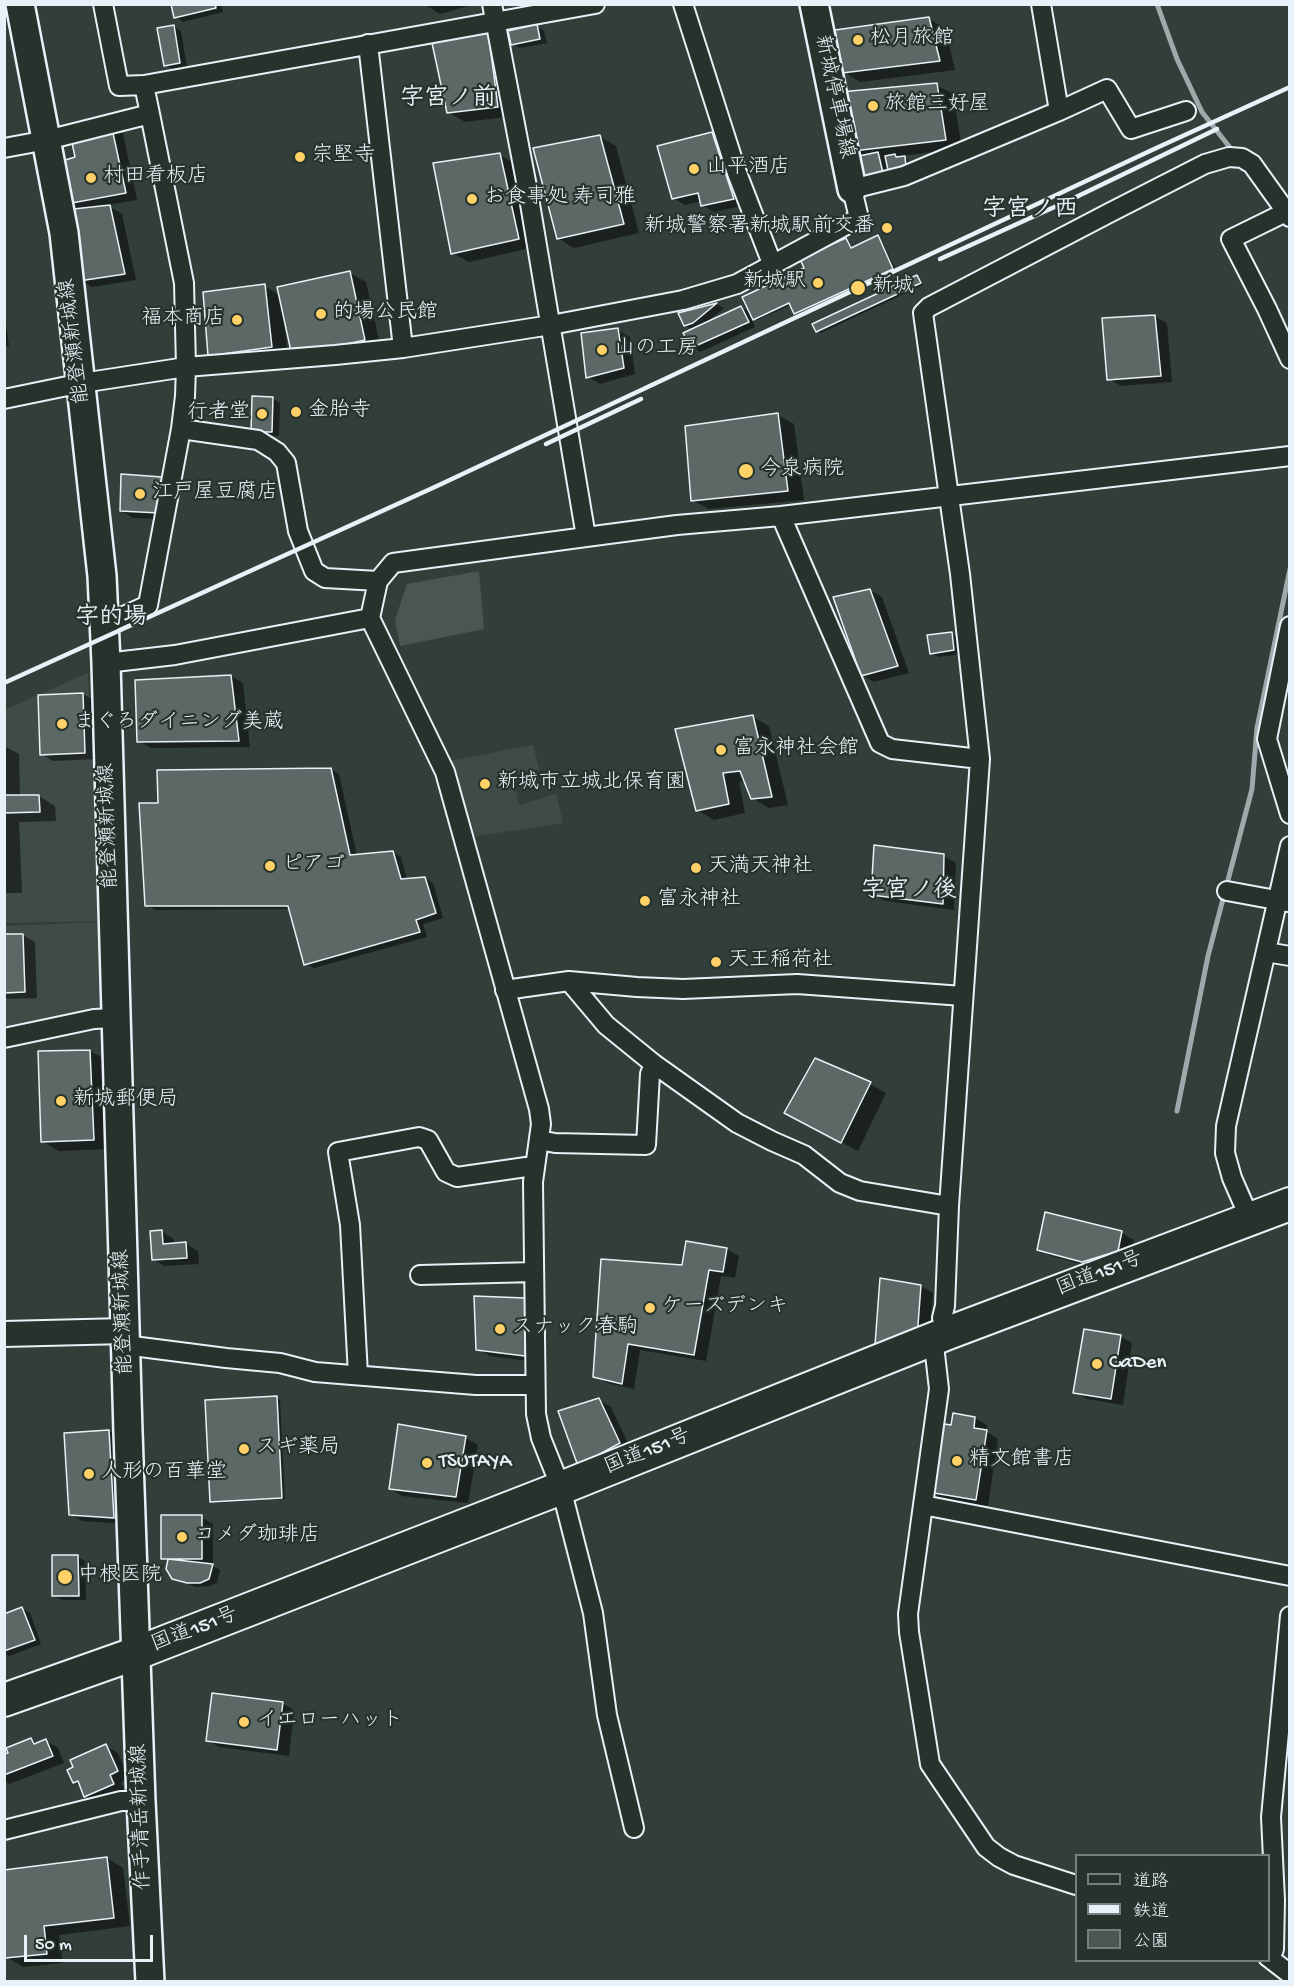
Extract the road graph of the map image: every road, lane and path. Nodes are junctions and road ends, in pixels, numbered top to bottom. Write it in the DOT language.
graph roads {
  1 [pos="20,4"];
  2 [pos="103,4"];
  3 [pos="595,4"];
  4 [pos="683,4"];
  5 [pos="814,4"];
  6 [pos="1041,4"];
  7 [pos="494,13"];
  8 [pos="368,44"];
  9 [pos="144,85"];
  10 [pos="1059,111"];
  11 [pos="1186,111"];
  12 [pos="150,114"];
  13 [pos="47,140"];
  14 [pos="4,148"];
  15 [pos="852,189"];
  16 [pos="1283,215"];
  17 [pos="773,266"];
  18 [pos="551,325"];
  19 [pos="403,348"];
  20 [pos="1290,359"];
  21 [pos="186,367"];
  22 [pos="82,383"];
  23 [pos="4,399"];
  24 [pos="181,429"];
  25 [pos="1290,456"];
  26 [pos="948,495"];
  27 [pos="781,516"];
  28 [pos="585,537"];
  29 [pos="378,581"];
  30 [pos="370,618"];
  31 [pos="104,625"];
  32 [pos="1290,626"];
  33 [pos="106,663"];
  34 [pos="980,759"];
  35 [pos="1288,804"];
  36 [pos="1290,846"];
  37 [pos="1227,891"];
  38 [pos="1284,902"];
  39 [pos="1266,952"];
  40 [pos="1290,956"];
  41 [pos="569,981"];
  42 [pos="505,990"];
  43 [pos="963,996"];
  44 [pos="115,1018"];
  45 [pos="4,1038"];
  46 [pos="654,1064"];
  47 [pos="539,1140"];
  48 [pos="534,1168"];
  49 [pos="1290,1204"];
  50 [pos="949,1206"];
  51 [pos="1250,1219"];
  52 [pos="534,1272"];
  53 [pos="420,1275"];
  54 [pos="4,1334"];
  55 [pos="939,1337"];
  56 [pos="125,1338"];
  57 [pos="358,1375"];
  58 [pos="535,1385"];
  59 [pos="561,1488"];
  60 [pos="923,1505"];
  61 [pos="1290,1576"];
  62 [pos="1290,1616"];
  63 [pos="137,1653"];
  64 [pos="4,1700"];
  65 [pos="141,1801"];
  66 [pos="634,1828"];
  67 [pos="4,1830"];
  68 [pos="1075,1884"];
  69 [pos="1270,1956"];
  70 [pos="1270,1959"];
  71 [pos="1290,1974"];
  72 [pos="150,1982"];
  1 -- 13 [label="main road, 能登瀬新城線"];
  2 -- 9 [label="street"];
  3 -- 7 [label="street"];
  4 -- 17 [label="street"];
  5 -- 15 [label="main road, 新城停車場線"];
  6 -- 10 [label="street"];
  7 -- 8 [label="street"];
  7 -- 18 [label="street"];
  8 -- 9 [label="street"];
  8 -- 19 [label="street"];
  9 -- 12 [label="street"];
  10 -- 11 [label="street"];
  10 -- 15 [label="street"];
  12 -- 13 [label="street"];
  12 -- 21 [label="street"];
  13 -- 14 [label="street"];
  13 -- 22 [label="main road, 能登瀬新城線"];
  15 -- 17 [label="street"];
  16 -- 20 [label="street"];
  16 -- 26 [label="street"];
  17 -- 18 [label="street"];
  18 -- 19 [label="street"];
  18 -- 28 [label="street"];
  19 -- 21 [label="street"];
  21 -- 22 [label="street"];
  21 -- 24 [label="street"];
  22 -- 23 [label="street"];
  22 -- 31 [label="main road, 能登瀬新城線"];
  24 -- 29 [label="street"];
  24 -- 31 [label="street"];
  25 -- 26 [label="street"];
  26 -- 27 [label="street"];
  26 -- 34 [label="street"];
  27 -- 28 [label="street"];
  27 -- 34 [label="street"];
  28 -- 29 [label="street"];
  29 -- 30 [label="street"];
  30 -- 33 [label="street"];
  30 -- 42 [label="street"];
  31 -- 33 [label="main road, 能登瀬新城線"];
  32 -- 35 [label="street"];
  33 -- 44 [label="main road, 能登瀬新城線"];
  34 -- 43 [label="street"];
  36 -- 38 [label="street"];
  37 -- 38 [label="street"];
  38 -- 39 [label="street"];
  39 -- 40 [label="street"];
  39 -- 51 [label="street"];
  41 -- 42 [label="street"];
  41 -- 43 [label="street"];
  41 -- 46 [label="street"];
  42 -- 47 [label="street"];
  43 -- 50 [label="street"];
  44 -- 45 [label="street"];
  44 -- 56 [label="main road, 能登瀬新城線"];
  46 -- 47 [label="street"];
  46 -- 50 [label="street"];
  47 -- 48 [label="street"];
  48 -- 52 [label="street"];
  48 -- 57 [label="street"];
  49 -- 51 [label="highway, 国道151号"];
  50 -- 55 [label="street"];
  51 -- 55 [label="highway, 国道151号"];
  52 -- 53 [label="street"];
  52 -- 58 [label="street"];
  54 -- 56 [label="street"];
  55 -- 59 [label="highway, 国道151号"];
  55 -- 60 [label="street"];
  56 -- 57 [label="street"];
  56 -- 63 [label="main road, 能登瀬新城線"];
  57 -- 58 [label="street"];
  58 -- 59 [label="street"];
  59 -- 63 [label="highway, 国道151号"];
  59 -- 66 [label="street"];
  60 -- 61 [label="street"];
  60 -- 68 [label="street"];
  62 -- 69 [label="street"];
  63 -- 64 [label="highway, 国道151号"];
  63 -- 65 [label="main road, 作手清岳新城線"];
  65 -- 67 [label="street"];
  65 -- 72 [label="main road, 作手清岳新城線"];
  70 -- 71 [label="street"];
}
